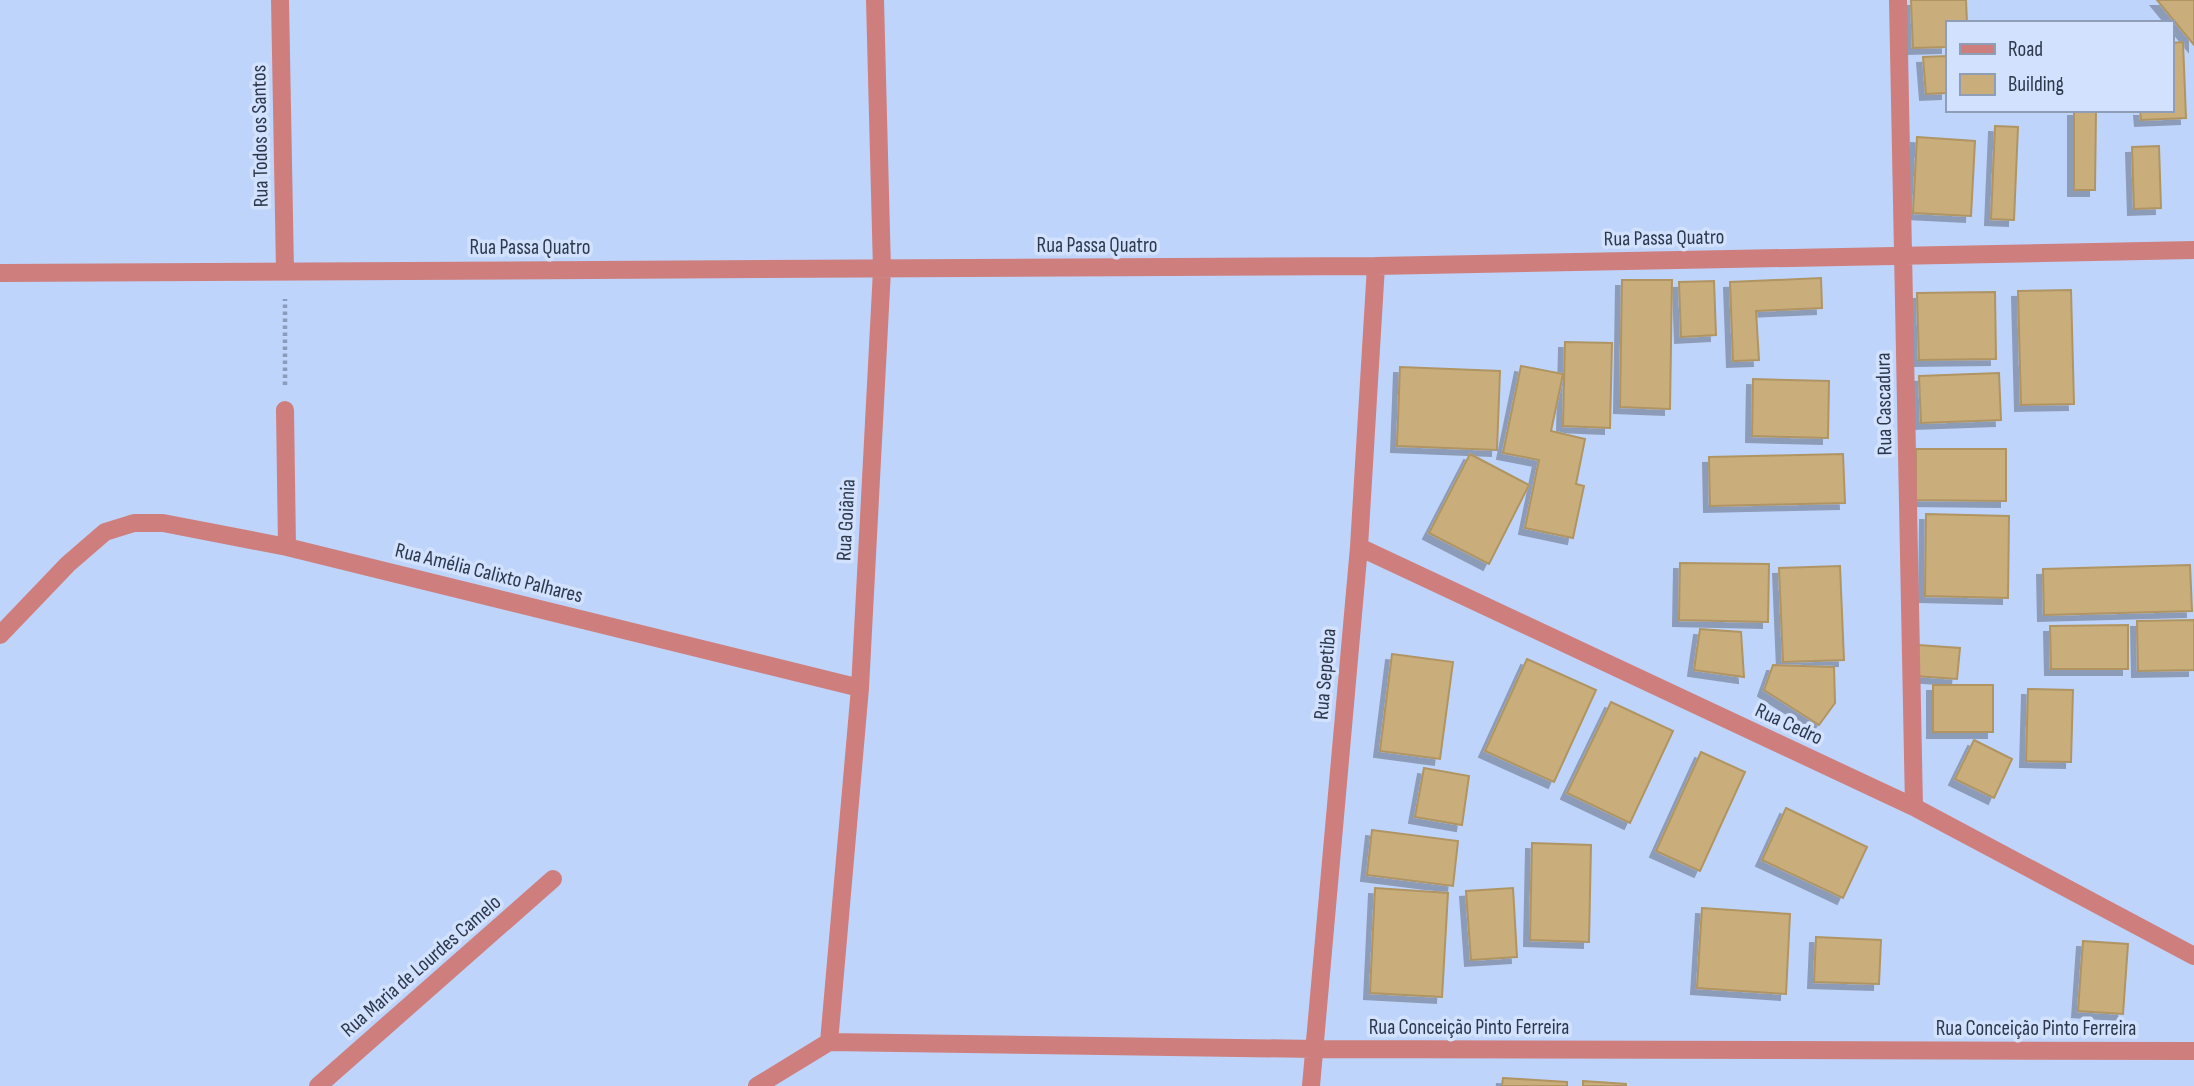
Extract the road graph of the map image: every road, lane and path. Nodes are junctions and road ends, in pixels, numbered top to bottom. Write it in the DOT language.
graph roads {
  1 [pos="280,0"];
  2 [pos="875,0"];
  3 [pos="1898,0"];
  4 [pos="2194,250"];
  5 [pos="1903,256"];
  6 [pos="1376,266"];
  7 [pos="285,270"];
  8 [pos="882,270"];
  9 [pos="0,273"];
  10 [pos="285,410"];
  11 [pos="287,547"];
  12 [pos="1359,547"];
  13 [pos="0,635"];
  14 [pos="860,688"];
  15 [pos="1914,807"];
  16 [pos="553,879"];
  17 [pos="2194,956"];
  18 [pos="830,1042"];
  19 [pos="1315,1049"];
  20 [pos="2194,1051"];
  21 [pos="318,1086"];
  22 [pos="757,1086"];
  23 [pos="1311,1086"];
  1 -- 7 [label="street, Rua Todos os Santos"];
  2 -- 8 [label="street, Rua Goiânia"];
  3 -- 5 [label="street, Rua Cascadura"];
  4 -- 5 [label="street, Rua Passa Quatro"];
  5 -- 6 [label="street, Rua Passa Quatro"];
  5 -- 15 [label="street, Rua Cascadura"];
  6 -- 8 [label="street, Rua Passa Quatro"];
  6 -- 12 [label="street, Rua Sepetiba"];
  7 -- 8 [label="street, Rua Passa Quatro"];
  7 -- 9 [label="street, Rua Passa Quatro"];
  7 -- 10 [label="path"];
  8 -- 14 [label="street, Rua Goiânia"];
  10 -- 11 [label="street"];
  11 -- 13 [label="street, Rua Amélia Calixto Palhares"];
  11 -- 14 [label="street, Rua Amélia Calixto Palhares"];
  12 -- 15 [label="street, Rua Cedro"];
  12 -- 19 [label="street, Rua Sepetiba"];
  14 -- 18 [label="street, Rua Goiânia"];
  15 -- 17 [label="street, Rua Cedro"];
  16 -- 21 [label="street, Rua Maria de Lourdes Camelo"];
  18 -- 19 [label="street, Rua Conceição Pinto Ferreira"];
  18 -- 22 [label="street"];
  19 -- 20 [label="street, Rua Conceição Pinto Ferreira"];
  19 -- 23 [label="street, Rua Sepetiba"];
}
